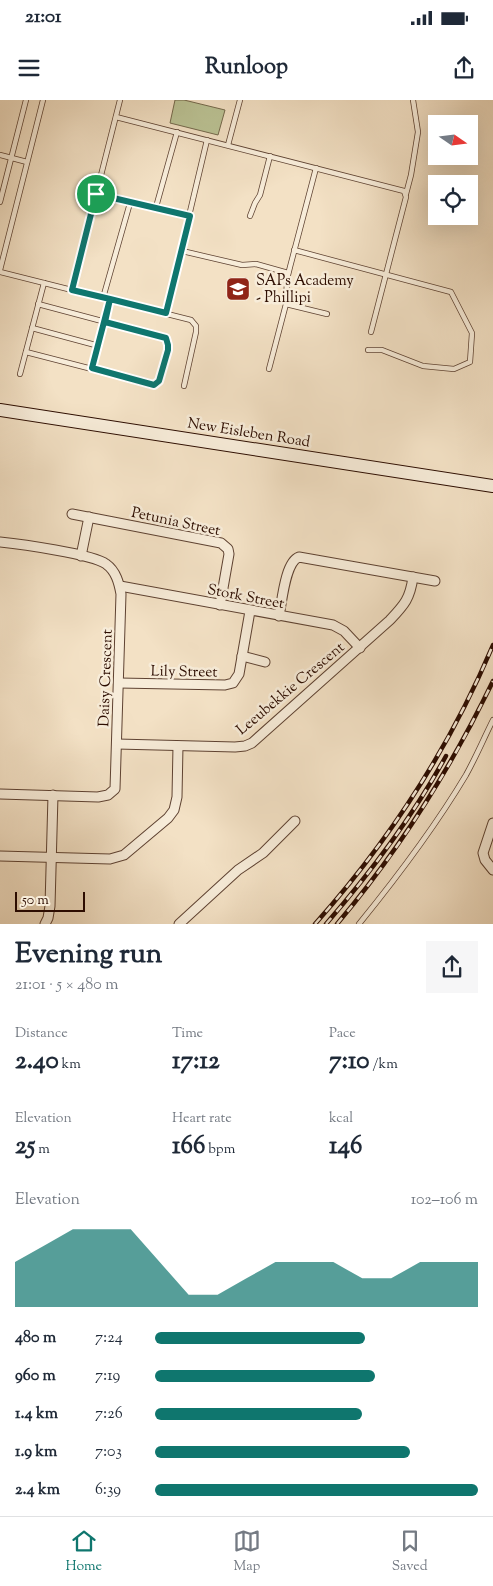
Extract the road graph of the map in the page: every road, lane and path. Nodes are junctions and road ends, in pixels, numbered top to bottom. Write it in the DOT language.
graph roads {
  1 [pos="26,100"];
  2 [pos="43,100"];
  3 [pos="120,100"];
  4 [pos="240,100"];
  5 [pos="413,100"];
  6 [pos="116,117"];
  7 [pos="177,132"];
  8 [pos="207,140"];
  9 [pos="228,145"];
  10 [pos="0,155"];
  11 [pos="270,156"];
  12 [pos="11,158"];
  13 [pos="27,162"];
  14 [pos="316,168"];
  15 [pos="96,194"];
  16 [pos="406,195"];
  17 [pos="0,202"];
  18 [pos="130,202"];
  19 [pos="156,207"];
  20 [pos="190,216"];
  21 [pos="250,216"];
  22 [pos="294,250"];
  23 [pos="182,251"];
  24 [pos="0,271"];
  25 [pos="288,273"];
  26 [pos="386,275"];
  27 [pos="44,284"];
  28 [pos="72,290"];
  29 [pos="104,298"];
  30 [pos="110,299"];
  31 [pos="38,304"];
  32 [pos="286,304"];
  33 [pos="166,313"];
  34 [pos="327,314"];
  35 [pos="105,322"];
  36 [pos="32,328"];
  37 [pos="371,332"];
  38 [pos="99,346"];
  39 [pos="368,350"];
  40 [pos="26,352"];
  41 [pos="92,368"];
  42 [pos="269,369"];
  43 [pos="20,374"];
  44 [pos="184,386"];
  45 [pos="0,410"];
  46 [pos="493,486"];
  47 [pos="72,514"];
  48 [pos="90,518"];
  49 [pos="0,542"];
  50 [pos="81,556"];
  51 [pos="413,577"];
  52 [pos="435,581"];
  53 [pos="120,586"];
  54 [pos="220,605"];
  55 [pos="250,610"];
  56 [pos="279,616"];
  57 [pos="360,648"];
  58 [pos="242,656"];
  59 [pos="265,662"];
  60 [pos="119,683"];
  61 [pos="493,720"];
  62 [pos="117,744"];
  63 [pos="178,746"];
  64 [pos="0,794"];
  65 [pos="53,795"];
  66 [pos="296,821"];
  67 [pos="493,824"];
  68 [pos="0,856"];
  69 [pos="51,858"];
  70 [pos="493,870"];
  71 [pos="45,924"];
  72 [pos="179,924"];
  73 [pos="359,924"];
  1 -- 12 [label="lane"];
  2 -- 13 [label="lane"];
  3 -- 6 [label="lane"];
  4 -- 9 [label="lane"];
  5 -- 16 [label="lane"];
  6 -- 7 [label="lane"];
  6 -- 15 [label="lane"];
  7 -- 8 [label="lane"];
  7 -- 19 [label="lane"];
  8 -- 9 [label="lane"];
  8 -- 20 [label="lane"];
  9 -- 11 [label="lane"];
  10 -- 12 [label="lane"];
  11 -- 14 [label="lane"];
  11 -- 21 [label="lane"];
  12 -- 13 [label="lane"];
  12 -- 17 [label="lane"];
  13 -- 24 [label="lane"];
  14 -- 16 [label="lane"];
  14 -- 22 [label="lane"];
  15 -- 18 [label="lane"];
  15 -- 28 [label="lane"];
  16 -- 26 [label="lane"];
  18 -- 19 [label="lane"];
  18 -- 29 [label="lane"];
  19 -- 20 [label="lane"];
  20 -- 23 [label="lane"];
  22 -- 25 [label="lane"];
  22 -- 26 [label="lane"];
  23 -- 25 [label="lane"];
  23 -- 33 [label="lane"];
  24 -- 27 [label="lane"];
  25 -- 32 [label="lane"];
  26 -- 37 [label="lane"];
  26 -- 39 [label="lane"];
  27 -- 28 [label="lane"];
  27 -- 31 [label="lane"];
  28 -- 29 [label="lane"];
  29 -- 30 [label="lane"];
  30 -- 33 [label="lane"];
  30 -- 35 [label="lane"];
  31 -- 35 [label="lane"];
  31 -- 36 [label="lane"];
  32 -- 34 [label="lane"];
  32 -- 42 [label="lane"];
  33 -- 44 [label="lane"];
  35 -- 38 [label="lane"];
  35 -- 41 [label="lane"];
  36 -- 38 [label="lane"];
  36 -- 40 [label="lane"];
  38 -- 41 [label="lane"];
  40 -- 41 [label="lane"];
  40 -- 43 [label="lane"];
  45 -- 46 [label="main road, New Eisleben Road"];
  47 -- 48 [label="street, Petunia Street"];
  48 -- 50 [label="street"];
  48 -- 54 [label="street, Petunia Street"];
  49 -- 50 [label="street"];
  50 -- 53 [label="street"];
  51 -- 52 [label="street"];
  51 -- 56 [label="street"];
  51 -- 57 [label="street, Leeubekkie Crescent"];
  53 -- 54 [label="street, Stork Street"];
  53 -- 60 [label="street, Daisy Crescent"];
  54 -- 55 [label="street, Stork Street"];
  55 -- 56 [label="street, Stork Street"];
  55 -- 58 [label="street, Lily Street"];
  56 -- 57 [label="street, Stork Street"];
  57 -- 63 [label="street, Leeubekkie Crescent"];
  58 -- 59 [label="street"];
  58 -- 60 [label="street, Lily Street"];
  60 -- 62 [label="street, Daisy Crescent"];
  61 -- 73 [label="lane"];
  62 -- 63 [label="street, Leeubekkie Crescent"];
  62 -- 65 [label="street, Daisy Crescent"];
  63 -- 69 [label="street"];
  64 -- 65 [label="street, Daisy Crescent"];
  65 -- 69 [label="street"];
  66 -- 72 [label="street"];
  67 -- 70 [label="street"];
  68 -- 69 [label="street"];
  69 -- 71 [label="street"];
}
